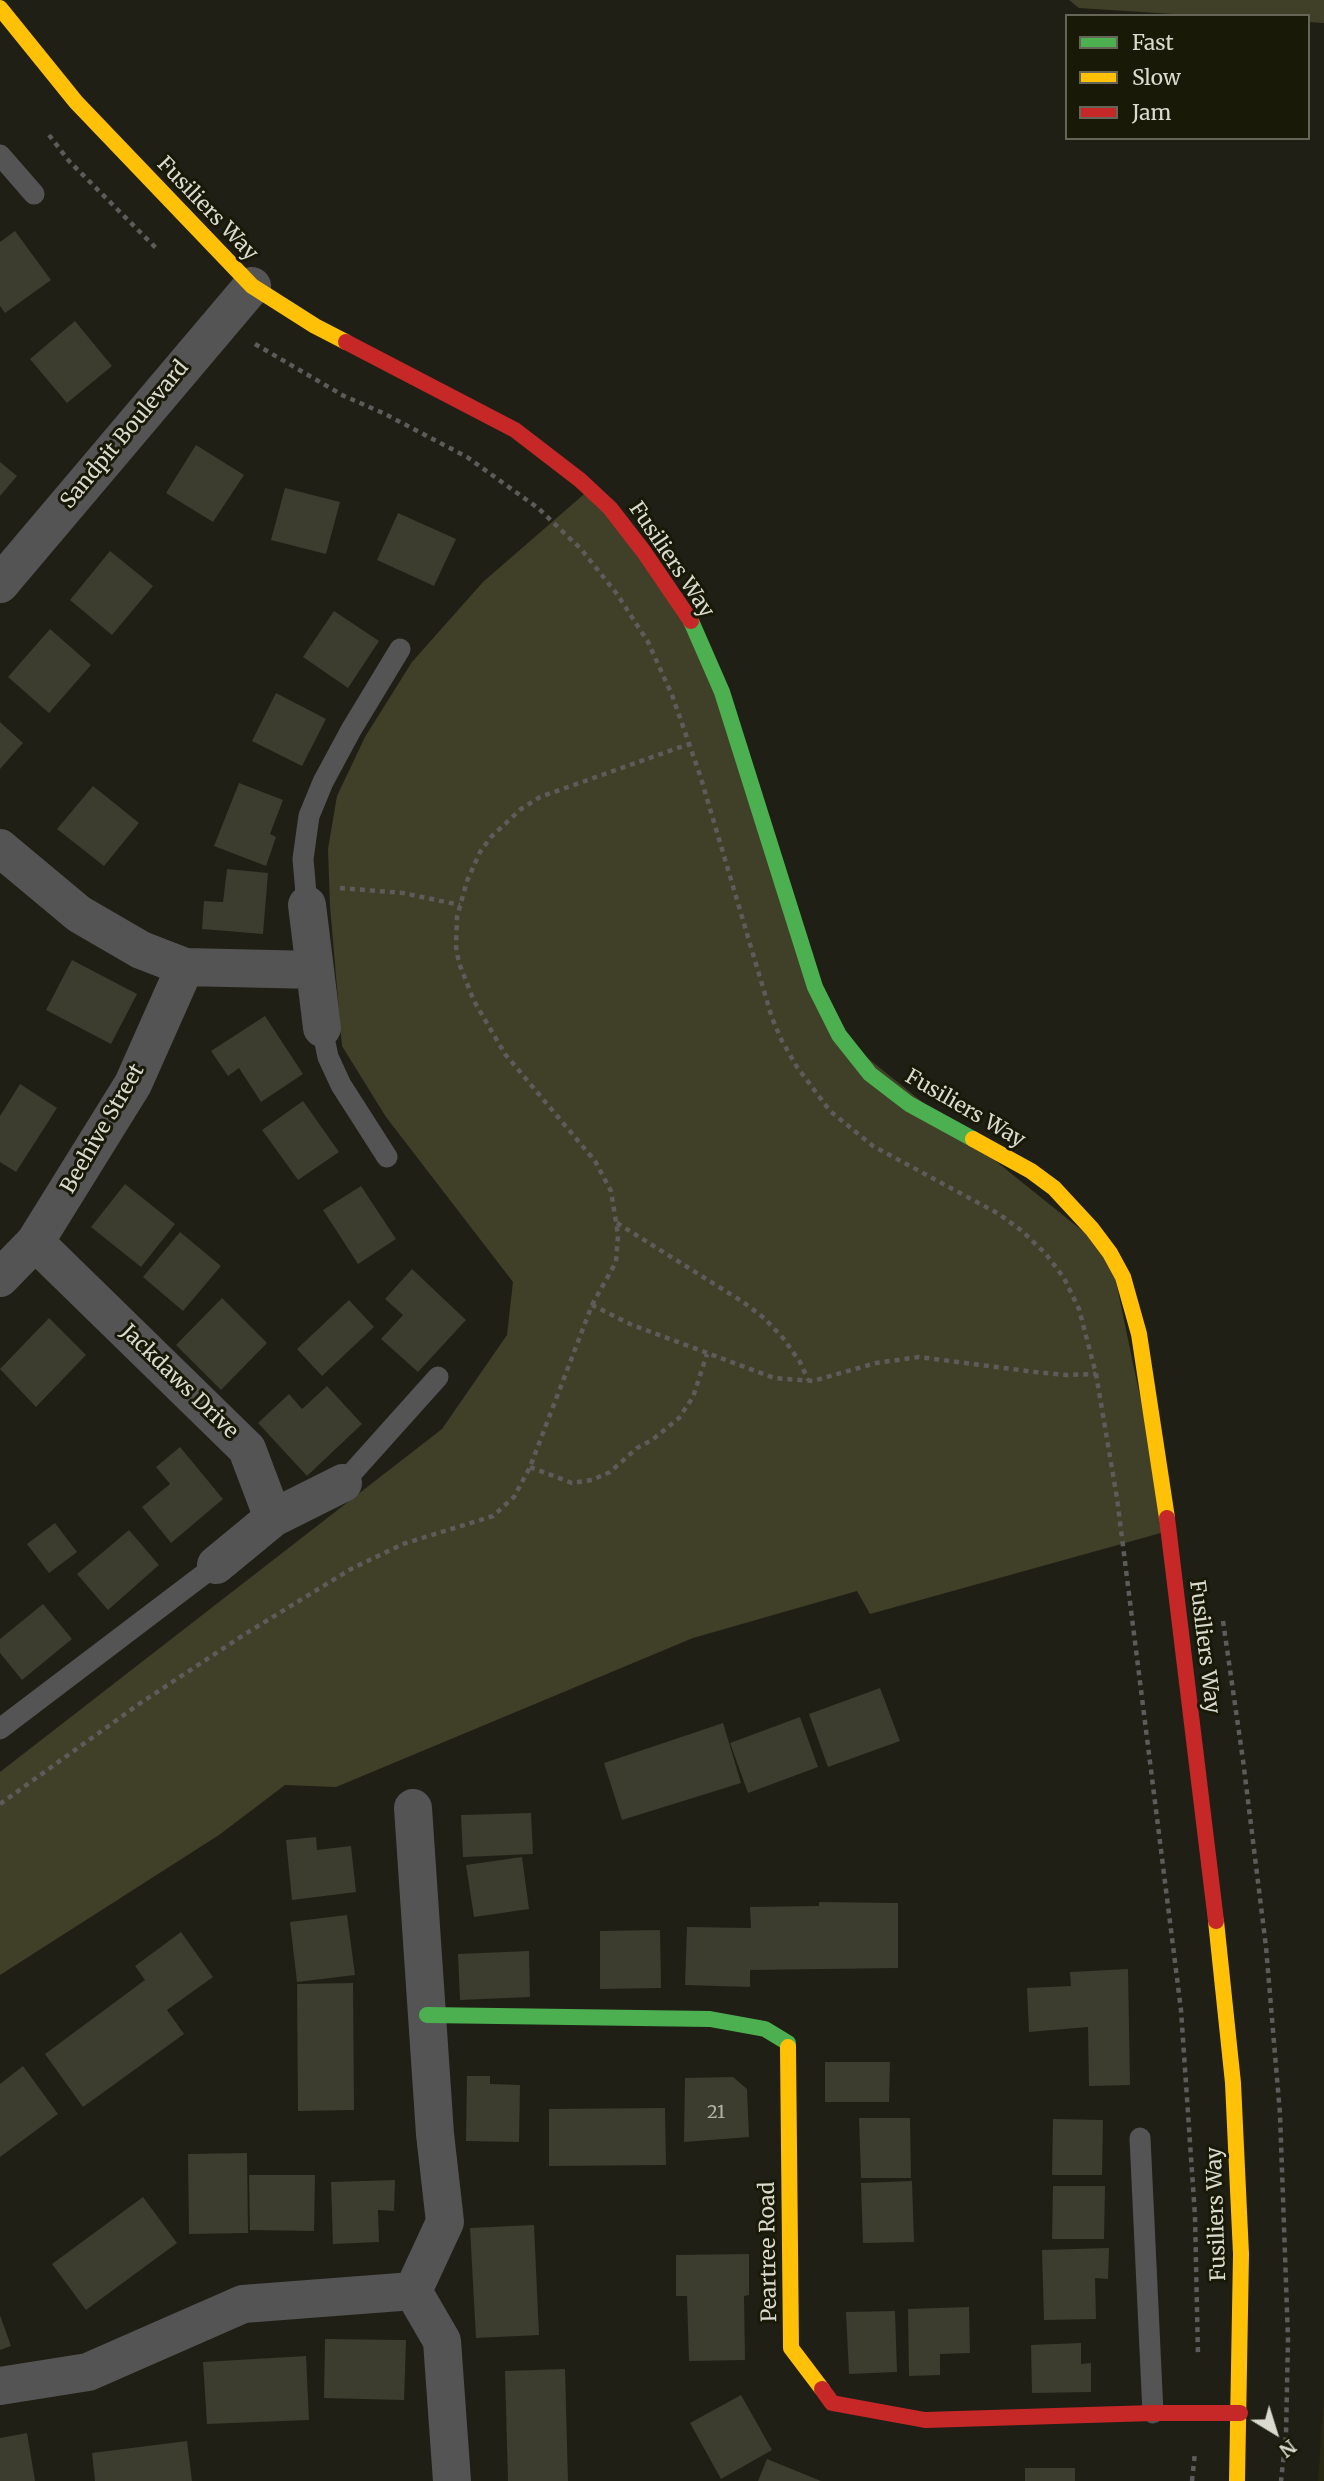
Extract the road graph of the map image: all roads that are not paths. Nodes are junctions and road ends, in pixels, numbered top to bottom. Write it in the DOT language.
graph roads {
  1 [pos="0,8"];
  2 [pos="0,155"];
  3 [pos="34,194"];
  4 [pos="252,286"];
  5 [pos="0,584"];
  6 [pos="400,649"];
  7 [pos="0,848"];
  8 [pos="306,897"];
  9 [pos="185,967"];
  10 [pos="315,970"];
  11 [pos="322,1027"];
  12 [pos="387,1157"];
  13 [pos="35,1242"];
  14 [pos="0,1278"];
  15 [pos="438,1377"];
  16 [pos="343,1483"];
  17 [pos="273,1518"];
  18 [pos="216,1564"];
  19 [pos="0,1729"];
  20 [pos="413,1808"];
  21 [pos="428,2015"];
  22 [pos="1140,2138"];
  23 [pos="413,2291"];
  24 [pos="0,2386"];
  25 [pos="1153,2413"];
  26 [pos="1240,2413"];
  27 [pos="452,2481"];
  28 [pos="1237,2481"];
  1 -- 4 [label="street, Fusiliers Way"];
  2 -- 3 [label="lane"];
  4 -- 5 [label="street, Sandpit Boulevard"];
  4 -- 26 [label="street, Fusiliers Way"];
  6 -- 8 [label="lane"];
  7 -- 9 [label="street"];
  8 -- 10 [label="street"];
  9 -- 10 [label="street"];
  9 -- 13 [label="street, Beehive Street"];
  10 -- 11 [label="street"];
  11 -- 12 [label="lane"];
  13 -- 14 [label="street, Beehive Street"];
  13 -- 17 [label="street, Jackdaws Drive"];
  15 -- 16 [label="lane"];
  16 -- 17 [label="street"];
  17 -- 18 [label="street"];
  18 -- 19 [label="lane"];
  20 -- 21 [label="street"];
  21 -- 23 [label="street"];
  21 -- 25 [label="street, Peartree Road"];
  22 -- 25 [label="lane"];
  23 -- 24 [label="street"];
  23 -- 27 [label="street"];
  25 -- 26 [label="street, Peartree Road"];
  26 -- 28 [label="street, Fusiliers Way"];
}
